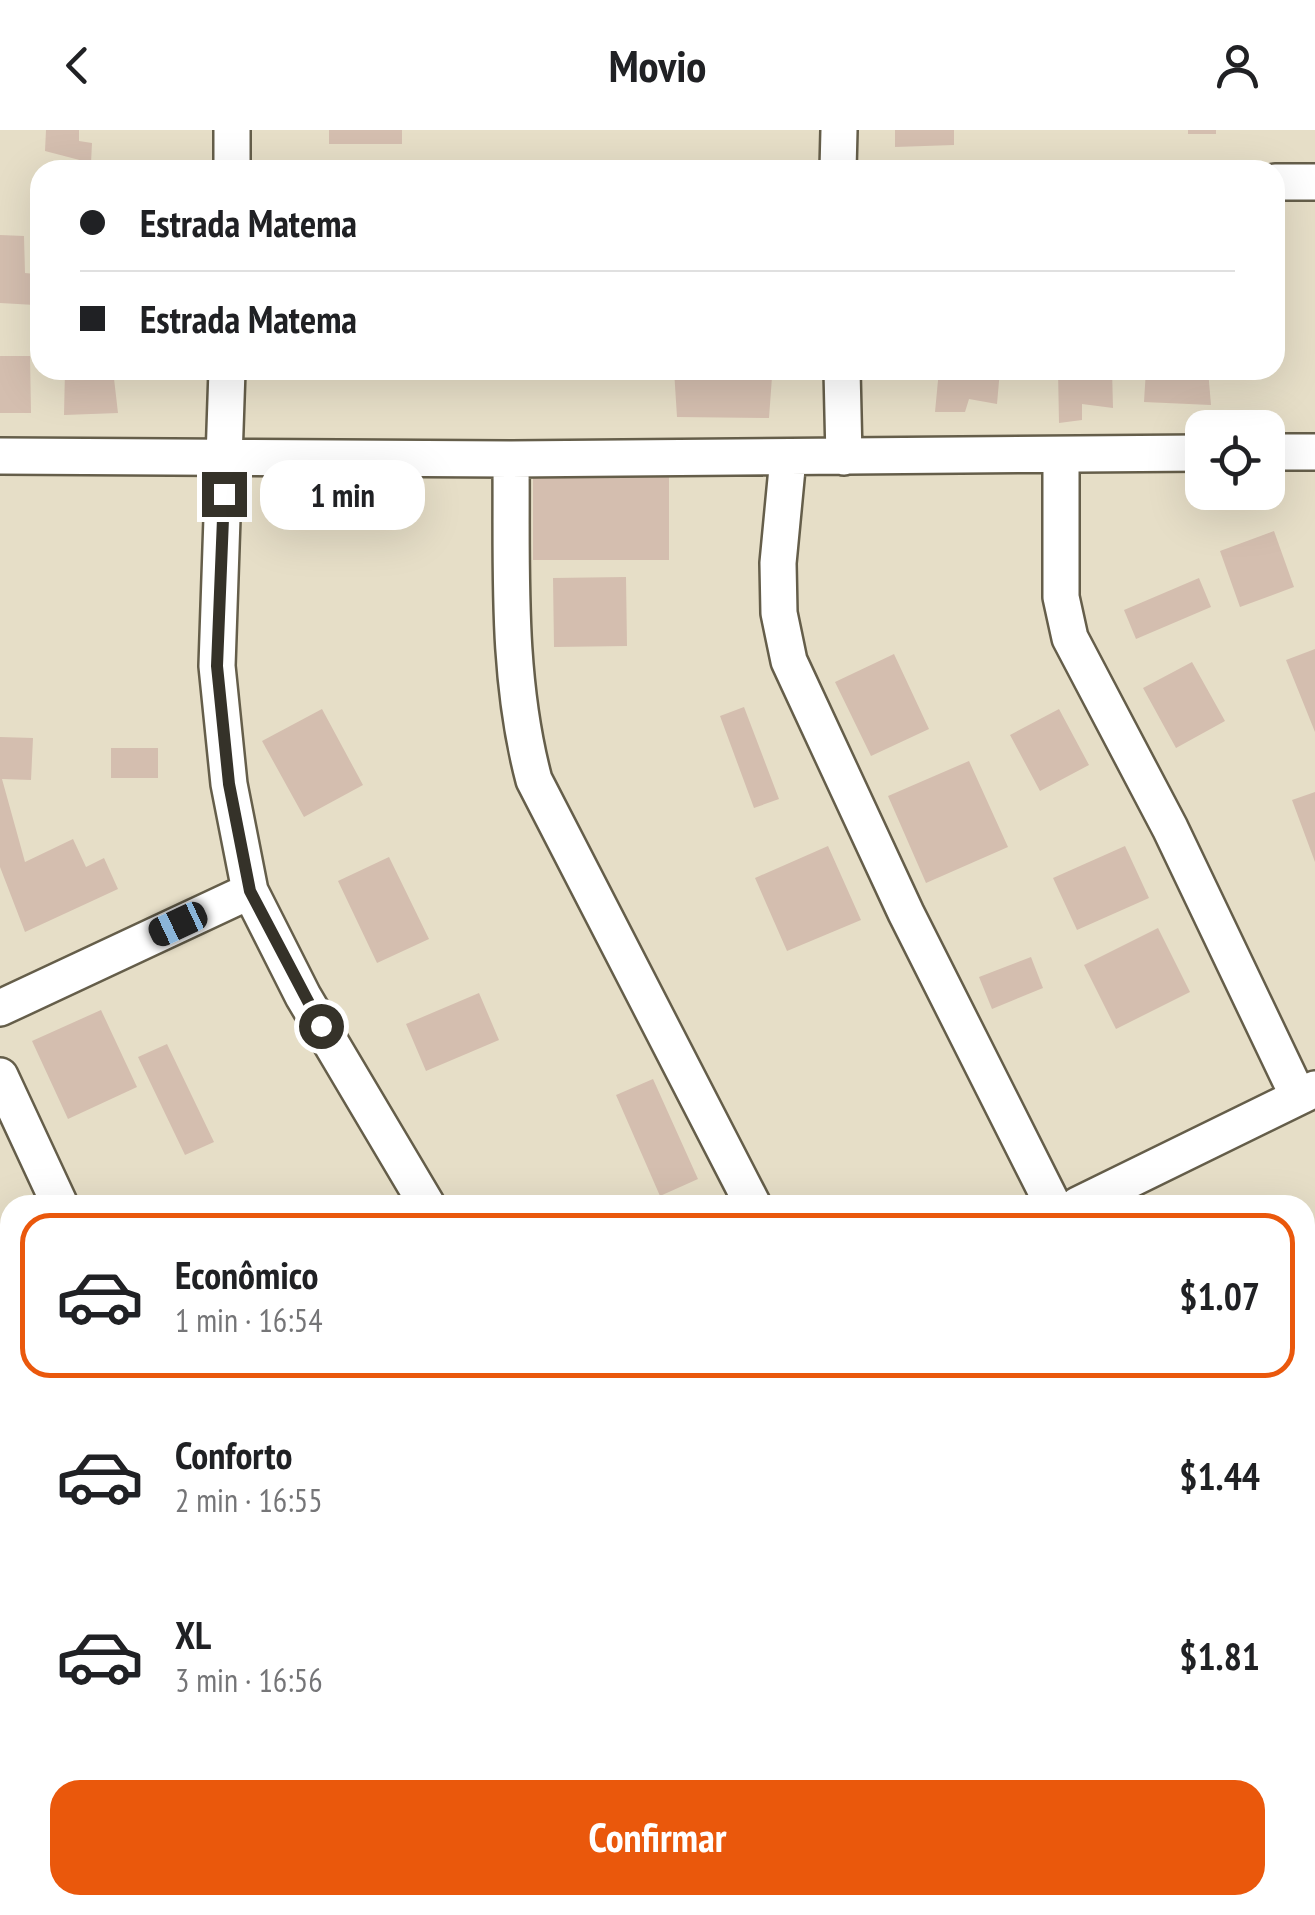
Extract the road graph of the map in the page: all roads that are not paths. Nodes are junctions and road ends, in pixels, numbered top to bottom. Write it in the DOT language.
graph roads {
  1 [pos="232,130"];
  2 [pos="838,130"];
  3 [pos="232,160"];
  4 [pos="838,160"];
  5 [pos="1285,182"];
  6 [pos="1315,182"];
  7 [pos="228,380"];
  8 [pos="842,380"];
  9 [pos="1285,452"];
  10 [pos="1315,452"];
  11 [pos="1185,453"];
  12 [pos="1061,455"];
  13 [pos="0,456"];
  14 [pos="788,458"];
  15 [pos="844,458"];
  16 [pos="226,459"];
  17 [pos="510,459"];
  18 [pos="250,891"];
  19 [pos="0,1008"];
  20 [pos="0,1076"];
  21 [pos="1306,1092"];
  22 [pos="55,1195"];
  23 [pos="421,1195"];
  24 [pos="748,1195"];
  25 [pos="1048,1195"];
  26 [pos="1098,1195"];
  1 -- 3 [label="street"];
  2 -- 4 [label="street"];
  5 -- 6 [label="street"];
  7 -- 16 [label="street"];
  8 -- 15 [label="street"];
  9 -- 10 [label="street"];
  11 -- 12 [label="street"];
  12 -- 15 [label="street"];
  12 -- 21 [label="street"];
  13 -- 16 [label="street"];
  14 -- 15 [label="street"];
  14 -- 17 [label="street"];
  14 -- 25 [label="street"];
  16 -- 17 [label="street"];
  16 -- 18 [label="street"];
  17 -- 24 [label="street"];
  18 -- 19 [label="street"];
  18 -- 23 [label="street"];
  20 -- 22 [label="street"];
  21 -- 26 [label="street"];
}
